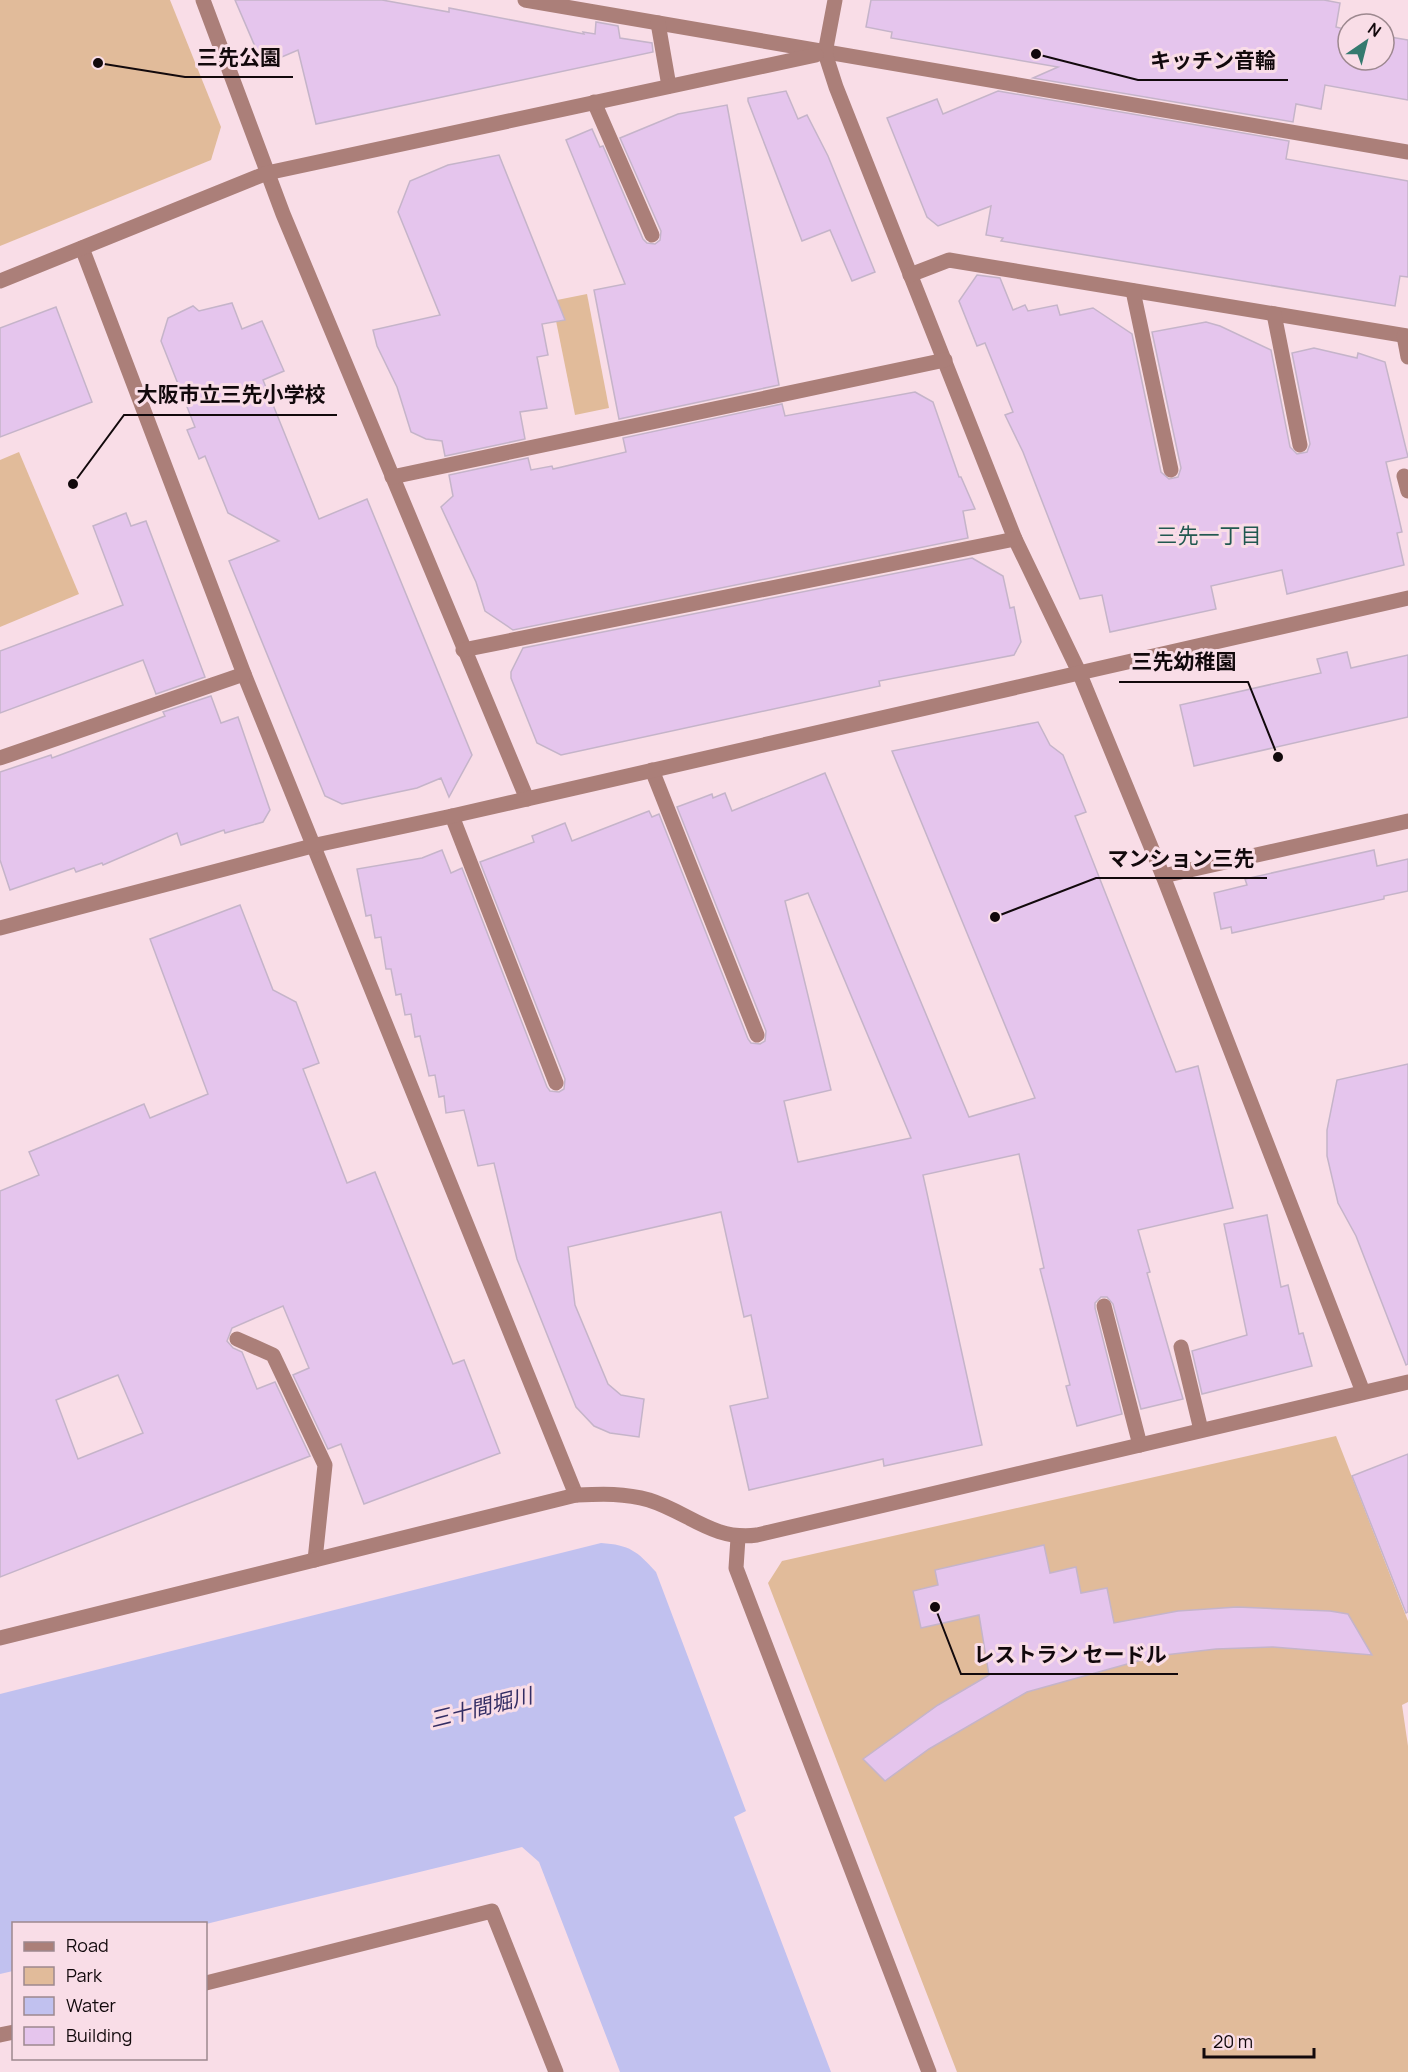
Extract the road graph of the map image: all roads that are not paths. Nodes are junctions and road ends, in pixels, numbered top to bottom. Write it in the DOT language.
graph roads {
  1 [pos="202,0"];
  2 [pos="525,0"];
  3 [pos="834,0"];
  4 [pos="658,23"];
  5 [pos="825,53"];
  6 [pos="669,86"];
  7 [pos="594,102"];
  8 [pos="1408,153"];
  9 [pos="267,173"];
  10 [pos="652,235"];
  11 [pos="82,248"];
  12 [pos="910,275"];
  13 [pos="0,280"];
  14 [pos="1133,291"];
  15 [pos="1274,314"];
  16 [pos="1406,336"];
  17 [pos="1408,357"];
  18 [pos="945,360"];
  19 [pos="1300,445"];
  20 [pos="1171,470"];
  21 [pos="392,477"];
  22 [pos="1015,538"];
  23 [pos="1408,598"];
  24 [pos="464,650"];
  25 [pos="1079,672"];
  26 [pos="244,674"];
  27 [pos="0,758"];
  28 [pos="652,770"];
  29 [pos="527,799"];
  30 [pos="452,816"];
  31 [pos="1408,821"];
  32 [pos="316,845"];
  33 [pos="1163,876"];
  34 [pos="0,928"];
  35 [pos="757,1035"];
  36 [pos="556,1083"];
  37 [pos="1104,1306"];
  38 [pos="237,1340"];
  39 [pos="1181,1347"];
  40 [pos="1408,1382"];
  41 [pos="1363,1392"];
  42 [pos="1201,1430"];
  43 [pos="1140,1445"];
  44 [pos="576,1495"];
  45 [pos="738,1538"];
  46 [pos="315,1560"];
  47 [pos="0,1638"];
  48 [pos="207,1983"];
  49 [pos="556,2072"];
  50 [pos="929,2072"];
  1 -- 9 [label="street"];
  2 -- 4 [label="street"];
  3 -- 5 [label="street"];
  4 -- 5 [label="street"];
  4 -- 6 [label="street"];
  5 -- 6 [label="street"];
  5 -- 8 [label="street"];
  5 -- 12 [label="street"];
  6 -- 7 [label="street"];
  7 -- 9 [label="street"];
  7 -- 10 [label="street"];
  9 -- 11 [label="street"];
  9 -- 21 [label="street"];
  11 -- 13 [label="street"];
  11 -- 26 [label="street"];
  12 -- 14 [label="street"];
  12 -- 18 [label="street"];
  14 -- 15 [label="street"];
  14 -- 20 [label="street"];
  15 -- 16 [label="street"];
  15 -- 19 [label="street"];
  16 -- 17 [label="street"];
  18 -- 21 [label="street"];
  18 -- 22 [label="street"];
  21 -- 24 [label="street"];
  22 -- 24 [label="street"];
  22 -- 25 [label="street"];
  23 -- 25 [label="street"];
  24 -- 29 [label="street"];
  25 -- 28 [label="street"];
  25 -- 33 [label="street"];
  26 -- 27 [label="street"];
  26 -- 32 [label="street"];
  28 -- 29 [label="street"];
  28 -- 35 [label="street"];
  29 -- 30 [label="street"];
  30 -- 32 [label="street"];
  30 -- 36 [label="street"];
  31 -- 33 [label="street"];
  32 -- 34 [label="street"];
  32 -- 44 [label="street"];
  33 -- 41 [label="street"];
  37 -- 43 [label="street"];
  38 -- 46 [label="street"];
  39 -- 42 [label="street"];
  40 -- 41 [label="street"];
  41 -- 42 [label="street"];
  42 -- 43 [label="street"];
  43 -- 45 [label="street"];
  44 -- 45 [label="street"];
  44 -- 46 [label="street"];
  45 -- 50 [label="street"];
  46 -- 47 [label="street"];
  48 -- 49 [label="street"];
}
